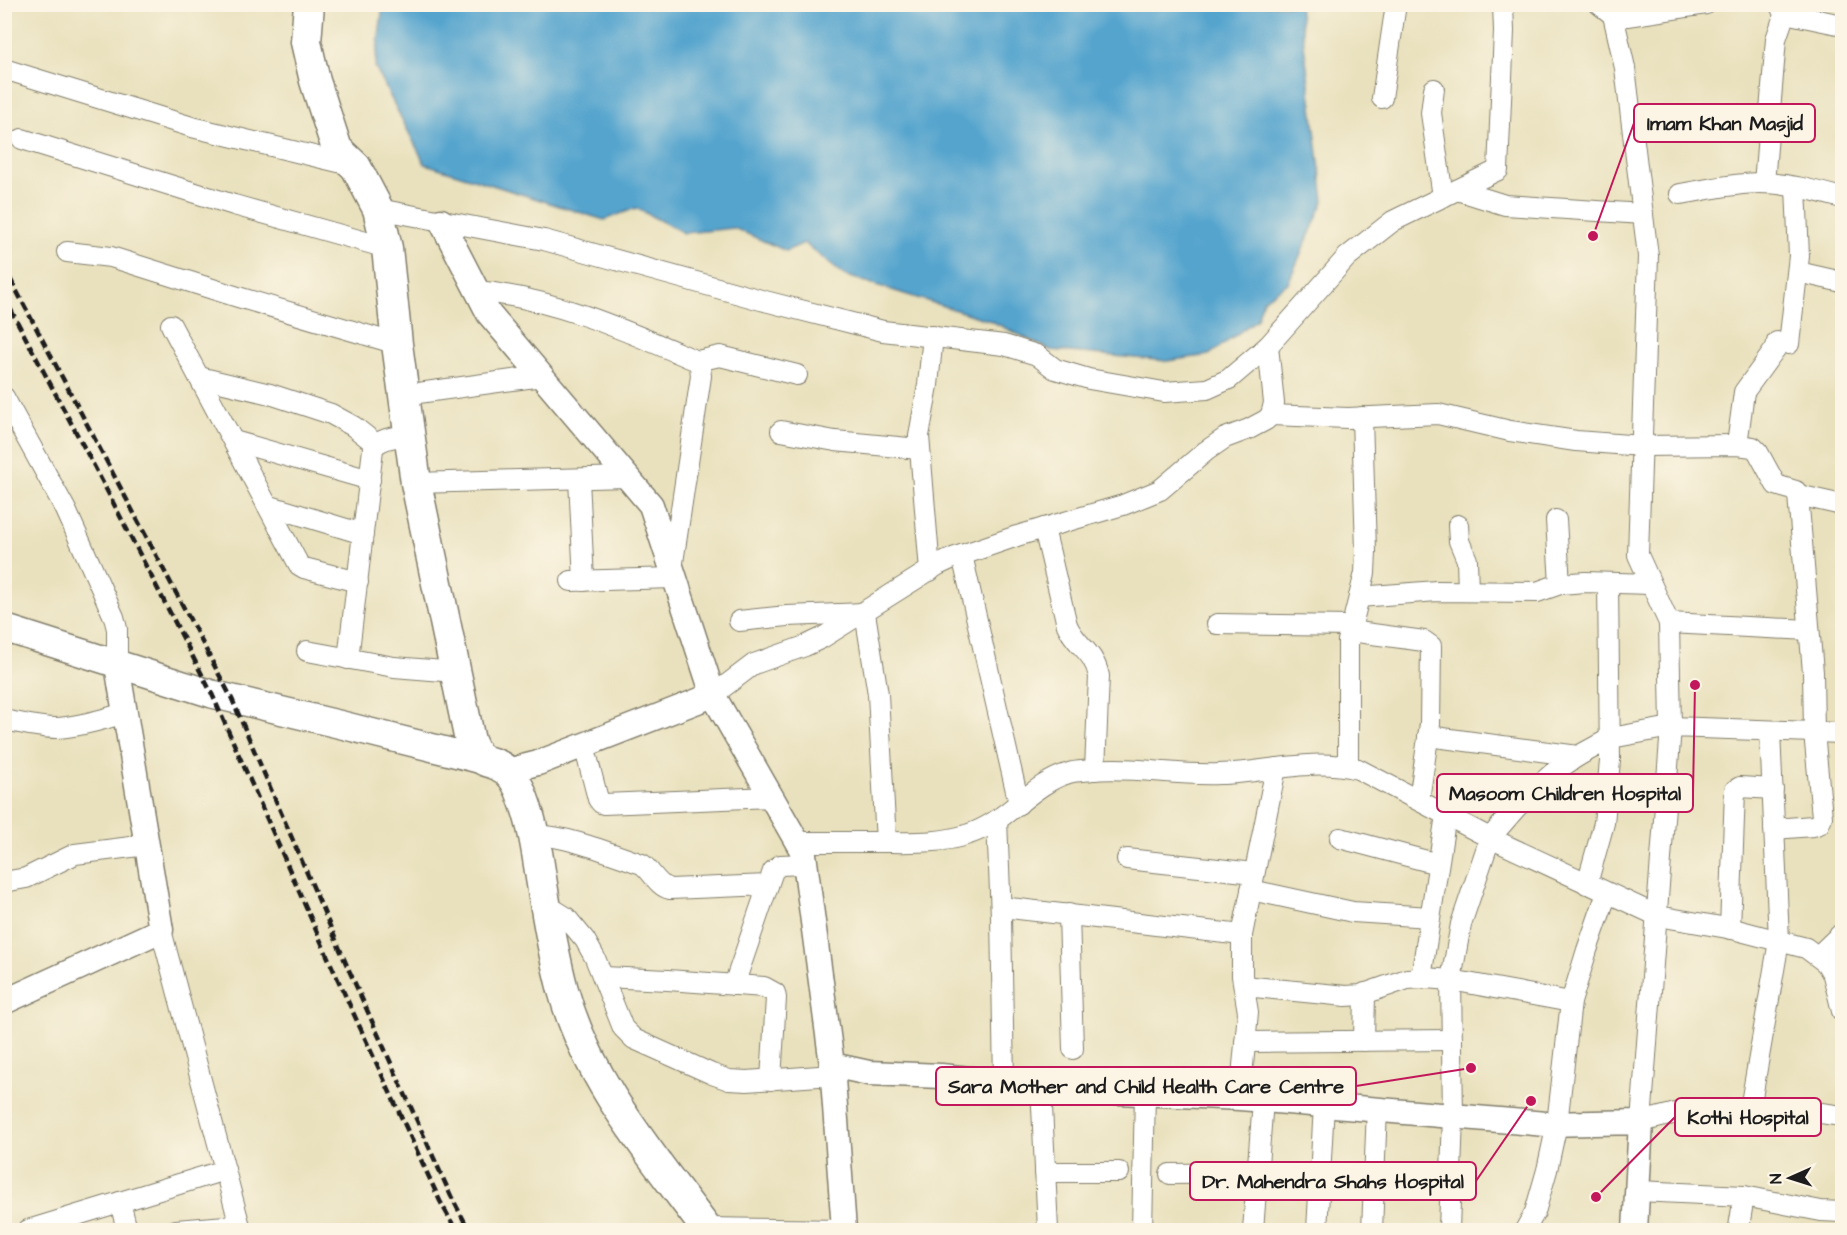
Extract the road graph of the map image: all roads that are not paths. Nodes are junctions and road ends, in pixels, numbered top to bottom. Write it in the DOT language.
graph roads {
  1 [pos="309,4"];
  2 [pos="329,4"];
  3 [pos="1396,4"];
  4 [pos="1503,4"];
  5 [pos="1706,4"];
  6 [pos="1783,9"];
  7 [pos="1606,10"];
  8 [pos="1842,25"];
  9 [pos="4,69"];
  10 [pos="1434,89"];
  11 [pos="1382,98"];
  12 [pos="22,140"];
  13 [pos="356,167"];
  14 [pos="1764,183"];
  15 [pos="1796,187"];
  16 [pos="1450,194"];
  17 [pos="1680,194"];
  18 [pos="1842,198"];
  19 [pos="378,209"];
  20 [pos="1643,214"];
  21 [pos="441,221"];
  22 [pos="387,248"];
  23 [pos="67,252"];
  24 [pos="1798,272"];
  25 [pos="1842,282"];
  26 [pos="477,291"];
  27 [pos="171,325"];
  28 [pos="933,336"];
  29 [pos="397,344"];
  30 [pos="1268,346"];
  31 [pos="697,361"];
  32 [pos="797,375"];
  33 [pos="542,376"];
  34 [pos="200,377"];
  35 [pos="404,395"];
  36 [pos="4,398"];
  37 [pos="1271,415"];
  38 [pos="1362,417"];
  39 [pos="781,431"];
  40 [pos="410,435"];
  41 [pos="234,441"];
  42 [pos="376,444"];
  43 [pos="1737,445"];
  44 [pos="1642,446"];
  45 [pos="919,449"];
  46 [pos="627,477"];
  47 [pos="579,479"];
  48 [pos="370,480"];
  49 [pos="416,483"];
  50 [pos="1798,495"];
  51 [pos="267,505"];
  52 [pos="1842,506"];
  53 [pos="1556,520"];
  54 [pos="1458,525"];
  55 [pos="1044,528"];
  56 [pos="363,534"];
  57 [pos="962,555"];
  58 [pos="930,571"];
  59 [pos="673,575"];
  60 [pos="358,582"];
  61 [pos="1608,583"];
  62 [pos="1560,584"];
  63 [pos="1651,584"];
  64 [pos="1468,591"];
  65 [pos="1359,597"];
  66 [pos="865,613"];
  67 [pos="739,621"];
  68 [pos="1669,623"];
  69 [pos="1216,624"];
  70 [pos="4,628"];
  71 [pos="1351,628"];
  72 [pos="1809,630"];
  73 [pos="307,651"];
  74 [pos="348,659"];
  75 [pos="117,665"];
  76 [pos="456,672"];
  77 [pos="713,695"];
  78 [pos="125,713"];
  79 [pos="4,720"];
  80 [pos="1671,728"];
  81 [pos="1770,731"];
  82 [pos="1814,732"];
  83 [pos="1842,733"];
  84 [pos="1428,736"];
  85 [pos="1611,738"];
  86 [pos="584,746"];
  87 [pos="1578,756"];
  88 [pos="494,766"];
  89 [pos="1348,766"];
  90 [pos="1276,768"];
  91 [pos="1095,770"];
  92 [pos="1773,789"];
  93 [pos="772,797"];
  94 [pos="1419,800"];
  95 [pos="1019,804"];
  96 [pos="1446,815"];
  97 [pos="997,820"];
  98 [pos="1774,829"];
  99 [pos="534,836"];
  100 [pos="1340,838"];
  101 [pos="1490,838"];
  102 [pos="797,842"];
  103 [pos="886,842"];
  104 [pos="147,845"];
  105 [pos="1127,859"];
  106 [pos="805,864"];
  107 [pos="1438,864"];
  108 [pos="4,882"];
  109 [pos="1253,882"];
  110 [pos="1587,884"];
  111 [pos="768,885"];
  112 [pos="1607,893"];
  113 [pos="545,904"];
  114 [pos="1001,907"];
  115 [pos="1069,914"];
  116 [pos="1658,916"];
  117 [pos="1430,917"];
  118 [pos="1730,928"];
  119 [pos="161,930"];
  120 [pos="1842,933"];
  121 [pos="1242,934"];
  122 [pos="1779,941"];
  123 [pos="1818,956"];
  124 [pos="603,977"];
  125 [pos="1421,978"];
  126 [pos="1451,980"];
  127 [pos="734,985"];
  128 [pos="1244,986"];
  129 [pos="1365,993"];
  130 [pos="4,1002"];
  131 [pos="1571,1002"];
  132 [pos="1842,1011"];
  133 [pos="1452,1040"];
  134 [pos="1364,1041"];
  135 [pos="1245,1042"];
  136 [pos="1073,1049"];
  137 [pos="832,1070"];
  138 [pos="771,1080"];
  139 [pos="1004,1082"];
  140 [pos="1041,1086"];
  141 [pos="1145,1094"];
  142 [pos="1240,1098"];
  143 [pos="1263,1100"];
  144 [pos="1324,1105"];
  145 [pos="1377,1109"];
  146 [pos="1750,1109"];
  147 [pos="1453,1116"];
  148 [pos="1842,1116"];
  149 [pos="1641,1122"];
  150 [pos="1557,1124"];
  151 [pos="225,1170"];
  152 [pos="1045,1172"];
  153 [pos="1119,1172"];
  154 [pos="1258,1173"];
  155 [pos="1170,1174"];
  156 [pos="1638,1191"];
  157 [pos="1744,1196"];
  158 [pos="120,1202"];
  159 [pos="1842,1212"];
  160 [pos="240,1228"];
  161 [pos="706,1229"];
  162 [pos="28,1230"];
  163 [pos="127,1230"];
  164 [pos="176,1230"];
  165 [pos="844,1230"];
  166 [pos="1048,1230"];
  167 [pos="1142,1230"];
  168 [pos="1253,1230"];
  169 [pos="1317,1230"];
  170 [pos="1372,1230"];
  171 [pos="1449,1230"];
  172 [pos="1525,1230"];
  173 [pos="1635,1230"];
  174 [pos="1741,1230"];
  1 -- 13 [label="main road"];
  2 -- 13 [label="main road"];
  3 -- 11 [label="street"];
  4 -- 16 [label="street"];
  5 -- 7 [label="street"];
  6 -- 8 [label="street"];
  6 -- 14 [label="street"];
  7 -- 20 [label="street"];
  9 -- 13 [label="street"];
  10 -- 16 [label="street"];
  12 -- 22 [label="street"];
  13 -- 19 [label="main road"];
  14 -- 15 [label="street"];
  14 -- 17 [label="street"];
  15 -- 18 [label="street"];
  15 -- 24 [label="street"];
  16 -- 20 [label="street"];
  16 -- 30 [label="street"];
  19 -- 21 [label="street"];
  19 -- 22 [label="main road"];
  20 -- 44 [label="street"];
  21 -- 26 [label="street"];
  21 -- 28 [label="street"];
  22 -- 29 [label="main road"];
  23 -- 29 [label="street"];
  24 -- 25 [label="street"];
  24 -- 43 [label="street"];
  26 -- 31 [label="street"];
  26 -- 33 [label="street"];
  27 -- 34 [label="street"];
  28 -- 30 [label="street"];
  28 -- 45 [label="street"];
  29 -- 35 [label="main road"];
  30 -- 37 [label="street"];
  31 -- 32 [label="street"];
  31 -- 59 [label="street"];
  33 -- 35 [label="street"];
  33 -- 46 [label="street"];
  34 -- 41 [label="street"];
  34 -- 42 [label="street"];
  35 -- 40 [label="main road"];
  36 -- 75 [label="street"];
  37 -- 38 [label="street"];
  37 -- 55 [label="street"];
  38 -- 44 [label="street"];
  38 -- 65 [label="street"];
  39 -- 45 [label="street"];
  40 -- 42 [label="street"];
  40 -- 49 [label="main road"];
  41 -- 48 [label="street"];
  41 -- 51 [label="street"];
  42 -- 48 [label="street"];
  43 -- 44 [label="street"];
  43 -- 50 [label="street"];
  44 -- 63 [label="street"];
  45 -- 58 [label="street"];
  46 -- 47 [label="street"];
  46 -- 59 [label="street"];
  47 -- 49 [label="street"];
  47 -- 59 [label="street"];
  48 -- 56 [label="street"];
  49 -- 76 [label="main road"];
  50 -- 52 [label="street"];
  50 -- 72 [label="street"];
  51 -- 56 [label="street"];
  51 -- 60 [label="street"];
  53 -- 62 [label="street"];
  54 -- 64 [label="street"];
  55 -- 57 [label="street"];
  55 -- 91 [label="street"];
  56 -- 60 [label="street"];
  57 -- 58 [label="street"];
  57 -- 95 [label="street"];
  58 -- 66 [label="street"];
  59 -- 77 [label="street"];
  60 -- 74 [label="street"];
  61 -- 62 [label="street"];
  61 -- 63 [label="street"];
  61 -- 85 [label="street"];
  62 -- 64 [label="street"];
  63 -- 68 [label="street"];
  64 -- 65 [label="street"];
  65 -- 71 [label="street"];
  66 -- 67 [label="street"];
  66 -- 77 [label="street"];
  66 -- 103 [label="street"];
  68 -- 72 [label="street"];
  68 -- 80 [label="street"];
  69 -- 71 [label="street"];
  70 -- 75 [label="main road"];
  71 -- 84 [label="street"];
  71 -- 89 [label="street"];
  72 -- 82 [label="street"];
  73 -- 74 [label="street"];
  74 -- 76 [label="street"];
  75 -- 78 [label="street"];
  75 -- 88 [label="main road"];
  76 -- 88 [label="main road"];
  77 -- 86 [label="street"];
  77 -- 93 [label="street"];
  78 -- 79 [label="street"];
  78 -- 104 [label="street"];
  80 -- 81 [label="street"];
  80 -- 85 [label="street"];
  80 -- 116 [label="street"];
  81 -- 82 [label="street"];
  81 -- 92 [label="street"];
  82 -- 83 [label="street"];
  82 -- 98 [label="street"];
  84 -- 87 [label="street"];
  84 -- 94 [label="street"];
  85 -- 87 [label="street"];
  85 -- 110 [label="street"];
  86 -- 88 [label="street"];
  86 -- 93 [label="street"];
  87 -- 101 [label="street"];
  88 -- 99 [label="main road"];
  89 -- 90 [label="street"];
  89 -- 94 [label="street"];
  90 -- 91 [label="street"];
  90 -- 109 [label="street"];
  91 -- 95 [label="street"];
  92 -- 98 [label="street"];
  92 -- 118 [label="street"];
  93 -- 102 [label="street"];
  94 -- 96 [label="street"];
  95 -- 97 [label="street"];
  96 -- 101 [label="street"];
  96 -- 107 [label="street"];
  97 -- 103 [label="street"];
  97 -- 114 [label="street"];
  98 -- 122 [label="street"];
  99 -- 111 [label="street"];
  99 -- 113 [label="main road"];
  100 -- 107 [label="street"];
  101 -- 110 [label="street"];
  101 -- 126 [label="street"];
  102 -- 103 [label="street"];
  102 -- 106 [label="street"];
  104 -- 108 [label="street"];
  104 -- 119 [label="street"];
  105 -- 109 [label="street"];
  106 -- 111 [label="street"];
  106 -- 137 [label="street"];
  107 -- 117 [label="street"];
  109 -- 117 [label="street"];
  109 -- 121 [label="street"];
  110 -- 112 [label="street"];
  111 -- 127 [label="street"];
  112 -- 116 [label="street"];
  112 -- 131 [label="street"];
  113 -- 124 [label="street"];
  113 -- 161 [label="main road"];
  114 -- 115 [label="street"];
  114 -- 139 [label="street"];
  115 -- 121 [label="street"];
  115 -- 136 [label="street"];
  116 -- 118 [label="street"];
  116 -- 149 [label="street"];
  117 -- 125 [label="street"];
  118 -- 122 [label="street"];
  119 -- 130 [label="street"];
  119 -- 151 [label="street"];
  120 -- 123 [label="street"];
  121 -- 128 [label="street"];
  122 -- 123 [label="street"];
  122 -- 146 [label="street"];
  123 -- 132 [label="street"];
  124 -- 127 [label="street"];
  124 -- 138 [label="street"];
  125 -- 126 [label="street"];
  125 -- 129 [label="street"];
  126 -- 131 [label="street"];
  126 -- 133 [label="street"];
  127 -- 138 [label="street"];
  128 -- 129 [label="street"];
  128 -- 135 [label="street"];
  129 -- 134 [label="street"];
  131 -- 150 [label="street"];
  133 -- 134 [label="street"];
  133 -- 147 [label="street"];
  134 -- 135 [label="street"];
  135 -- 142 [label="street"];
  137 -- 138 [label="street"];
  137 -- 139 [label="street"];
  137 -- 165 [label="street"];
  139 -- 140 [label="street"];
  140 -- 141 [label="street"];
  140 -- 152 [label="street"];
  141 -- 142 [label="street"];
  141 -- 167 [label="street"];
  142 -- 143 [label="street"];
  143 -- 144 [label="street"];
  143 -- 154 [label="street"];
  144 -- 145 [label="street"];
  144 -- 169 [label="street"];
  145 -- 147 [label="street"];
  145 -- 170 [label="street"];
  146 -- 148 [label="street"];
  146 -- 149 [label="street"];
  147 -- 150 [label="street"];
  147 -- 171 [label="street"];
  149 -- 150 [label="street"];
  149 -- 156 [label="street"];
  150 -- 172 [label="street"];
  151 -- 158 [label="street"];
  151 -- 160 [label="street"];
  152 -- 153 [label="street"];
  152 -- 166 [label="street"];
  154 -- 155 [label="street"];
  154 -- 168 [label="street"];
  156 -- 157 [label="street"];
  156 -- 173 [label="street"];
  157 -- 159 [label="street"];
  157 -- 174 [label="street"];
  158 -- 162 [label="street"];
  158 -- 163 [label="street"];
  160 -- 164 [label="street"];
  161 -- 165 [label="street"];
}
